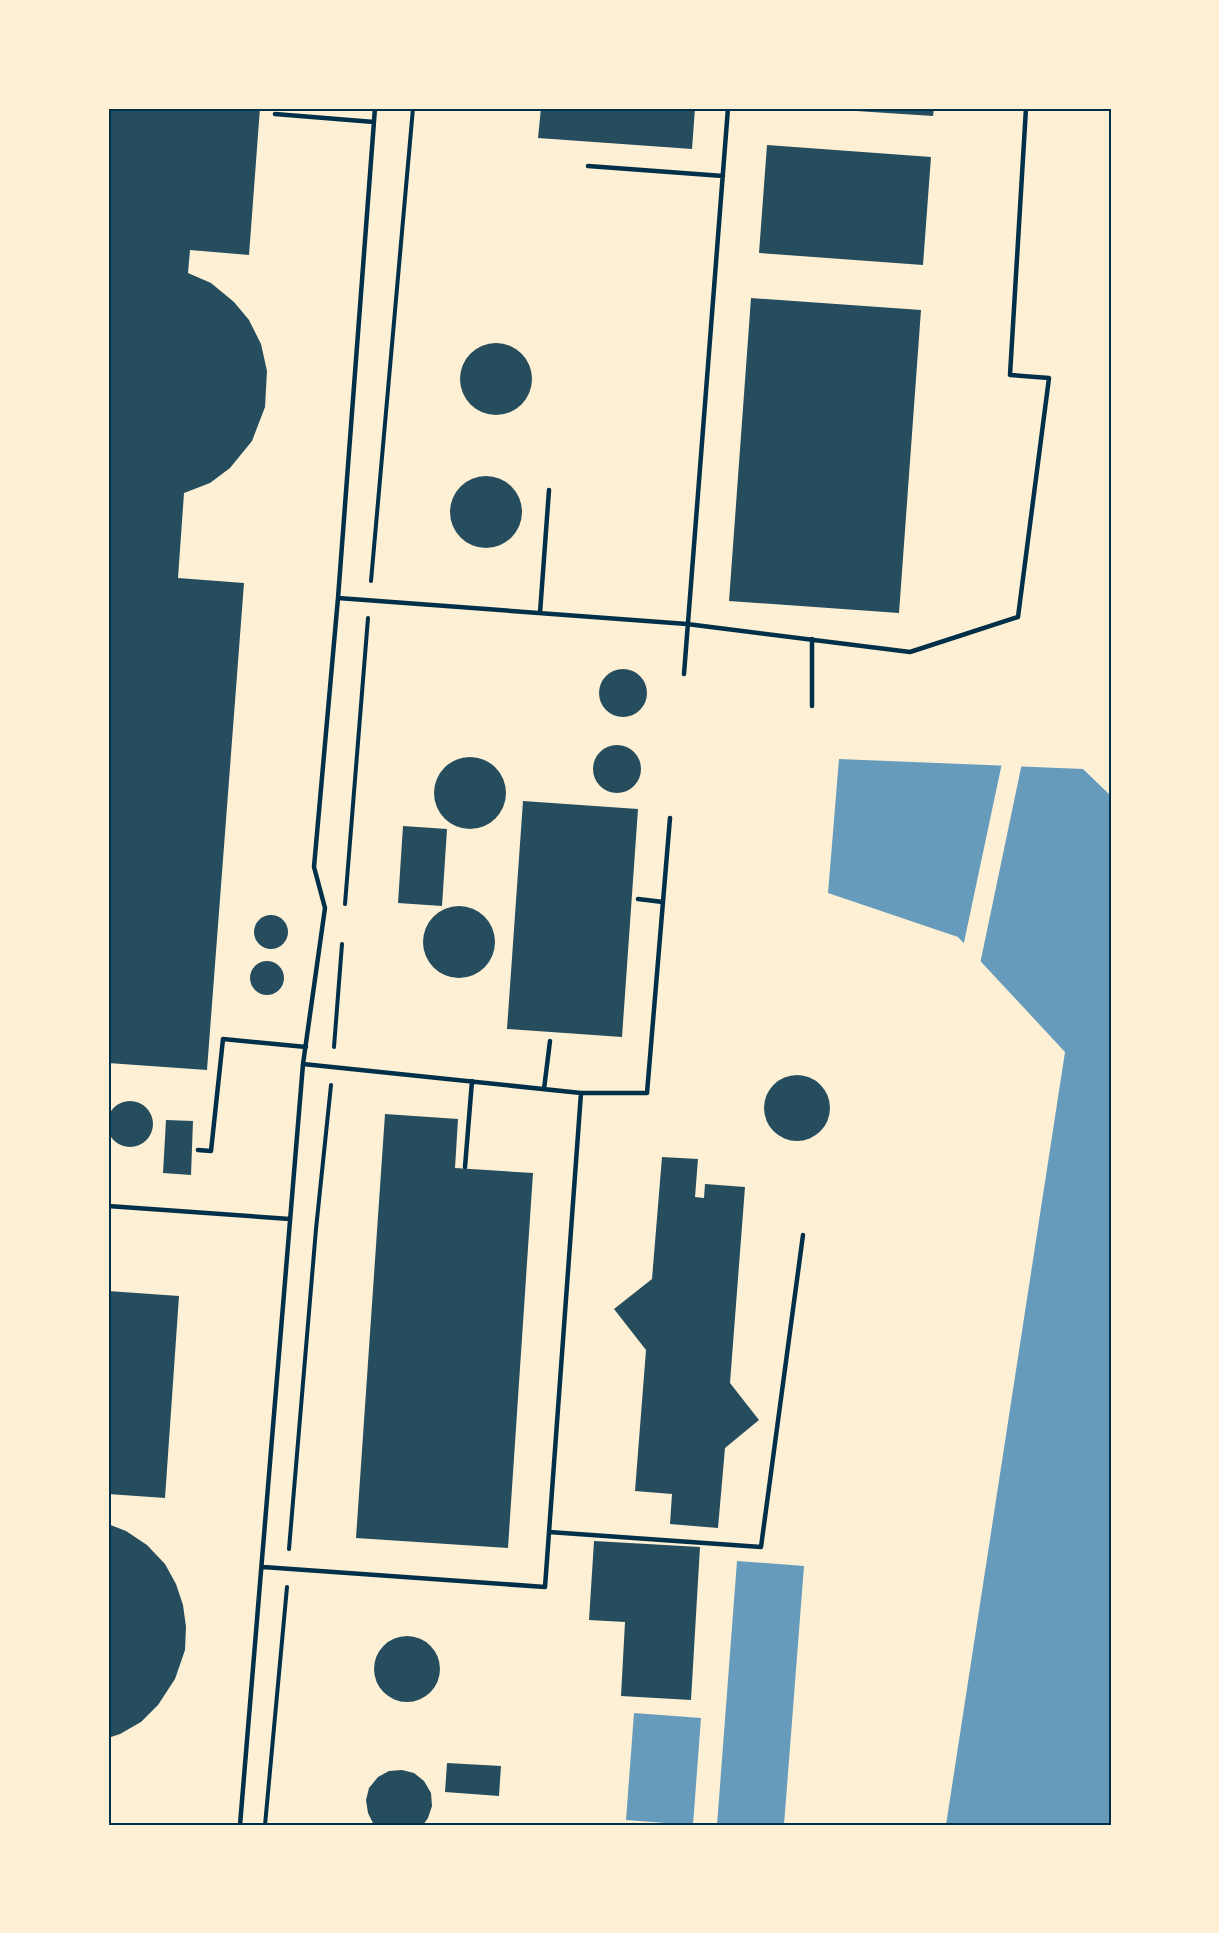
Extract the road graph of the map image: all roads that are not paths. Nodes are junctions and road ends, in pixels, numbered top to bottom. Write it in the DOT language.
graph roads {
  1 [pos="375,108"];
  2 [pos="728,108"];
  3 [pos="1026,108"];
  4 [pos="275,114"];
  5 [pos="374,122"];
  6 [pos="588,166"];
  7 [pos="723,176"];
  8 [pos="549,490"];
  9 [pos="338,598"];
  10 [pos="540,613"];
  11 [pos="687,624"];
  12 [pos="812,639"];
  13 [pos="684,674"];
  14 [pos="812,706"];
  15 [pos="670,818"];
  16 [pos="638,899"];
  17 [pos="663,902"];
  18 [pos="550,1041"];
  19 [pos="306,1047"];
  20 [pos="303,1064"];
  21 [pos="472,1081"];
  22 [pos="544,1089"];
  23 [pos="580,1093"];
  24 [pos="198,1150"];
  25 [pos="465,1167"];
  26 [pos="108,1206"];
  27 [pos="290,1219"];
  28 [pos="803,1234"];
  29 [pos="549,1532"];
  30 [pos="262,1567"];
  31 [pos="240,1825"];
  1 -- 5 [label="lane"];
  2 -- 7 [label="lane"];
  3 -- 12 [label="lane"];
  4 -- 5 [label="lane"];
  5 -- 9 [label="lane"];
  6 -- 7 [label="lane"];
  7 -- 11 [label="lane"];
  8 -- 10 [label="lane"];
  9 -- 10 [label="lane"];
  9 -- 19 [label="lane"];
  10 -- 11 [label="lane"];
  11 -- 12 [label="lane"];
  11 -- 13 [label="lane"];
  12 -- 14 [label="lane"];
  15 -- 17 [label="lane"];
  16 -- 17 [label="lane"];
  17 -- 23 [label="lane"];
  18 -- 22 [label="lane"];
  19 -- 20 [label="lane"];
  19 -- 24 [label="lane"];
  20 -- 21 [label="lane"];
  20 -- 27 [label="lane"];
  21 -- 22 [label="lane"];
  21 -- 25 [label="lane"];
  22 -- 23 [label="lane"];
  23 -- 29 [label="lane"];
  26 -- 27 [label="lane"];
  27 -- 30 [label="lane"];
  28 -- 29 [label="lane"];
  29 -- 30 [label="lane"];
  30 -- 31 [label="lane"];
}
